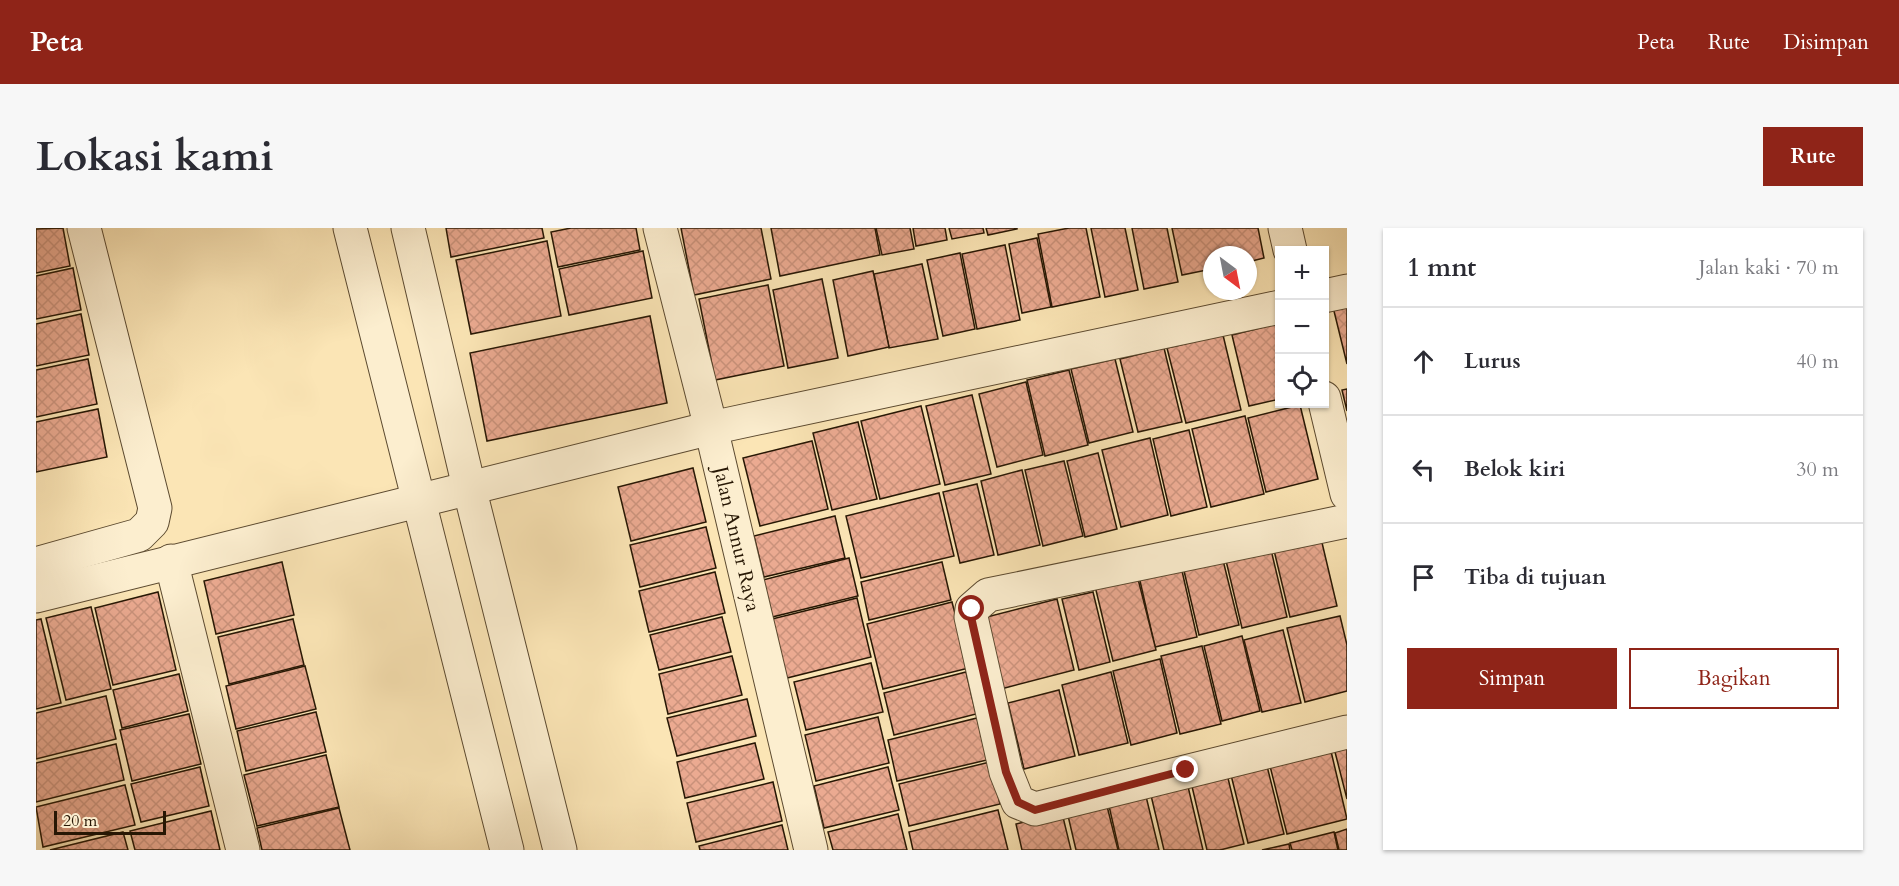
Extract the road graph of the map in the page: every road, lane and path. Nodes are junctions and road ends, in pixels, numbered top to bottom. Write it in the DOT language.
graph roads {
  1 [pos="84,228"];
  2 [pos="350,228"];
  3 [pos="408,228"];
  4 [pos="660,228"];
  5 [pos="1285,228"];
  6 [pos="1289,246"];
  7 [pos="1347,291"];
  8 [pos="1329,295"];
  9 [pos="1275,308"];
  10 [pos="1326,408"];
  11 [pos="711,428"];
  12 [pos="469,487"];
  13 [pos="1347,494"];
  14 [pos="418,499"];
  15 [pos="1347,521"];
  16 [pos="171,561"];
  17 [pos="36,564"];
  18 [pos="36,596"];
  19 [pos="1347,732"];
  20 [pos="243,850"];
  21 [pos="507,850"];
  22 [pos="560,850"];
  23 [pos="812,850"];
  1 -- 17 [label="street"];
  2 -- 14 [label="street"];
  3 -- 12 [label="street"];
  4 -- 11 [label="street, Jalan Annur Raya"];
  5 -- 6 [label="street"];
  7 -- 8 [label="street"];
  9 -- 11 [label="street"];
  10 -- 13 [label="street"];
  11 -- 12 [label="street"];
  11 -- 23 [label="street, Jalan Annur Raya"];
  12 -- 14 [label="street"];
  12 -- 22 [label="street"];
  14 -- 16 [label="street"];
  14 -- 21 [label="street"];
  15 -- 19 [label="street"];
  16 -- 18 [label="street"];
  16 -- 20 [label="street"];
}
